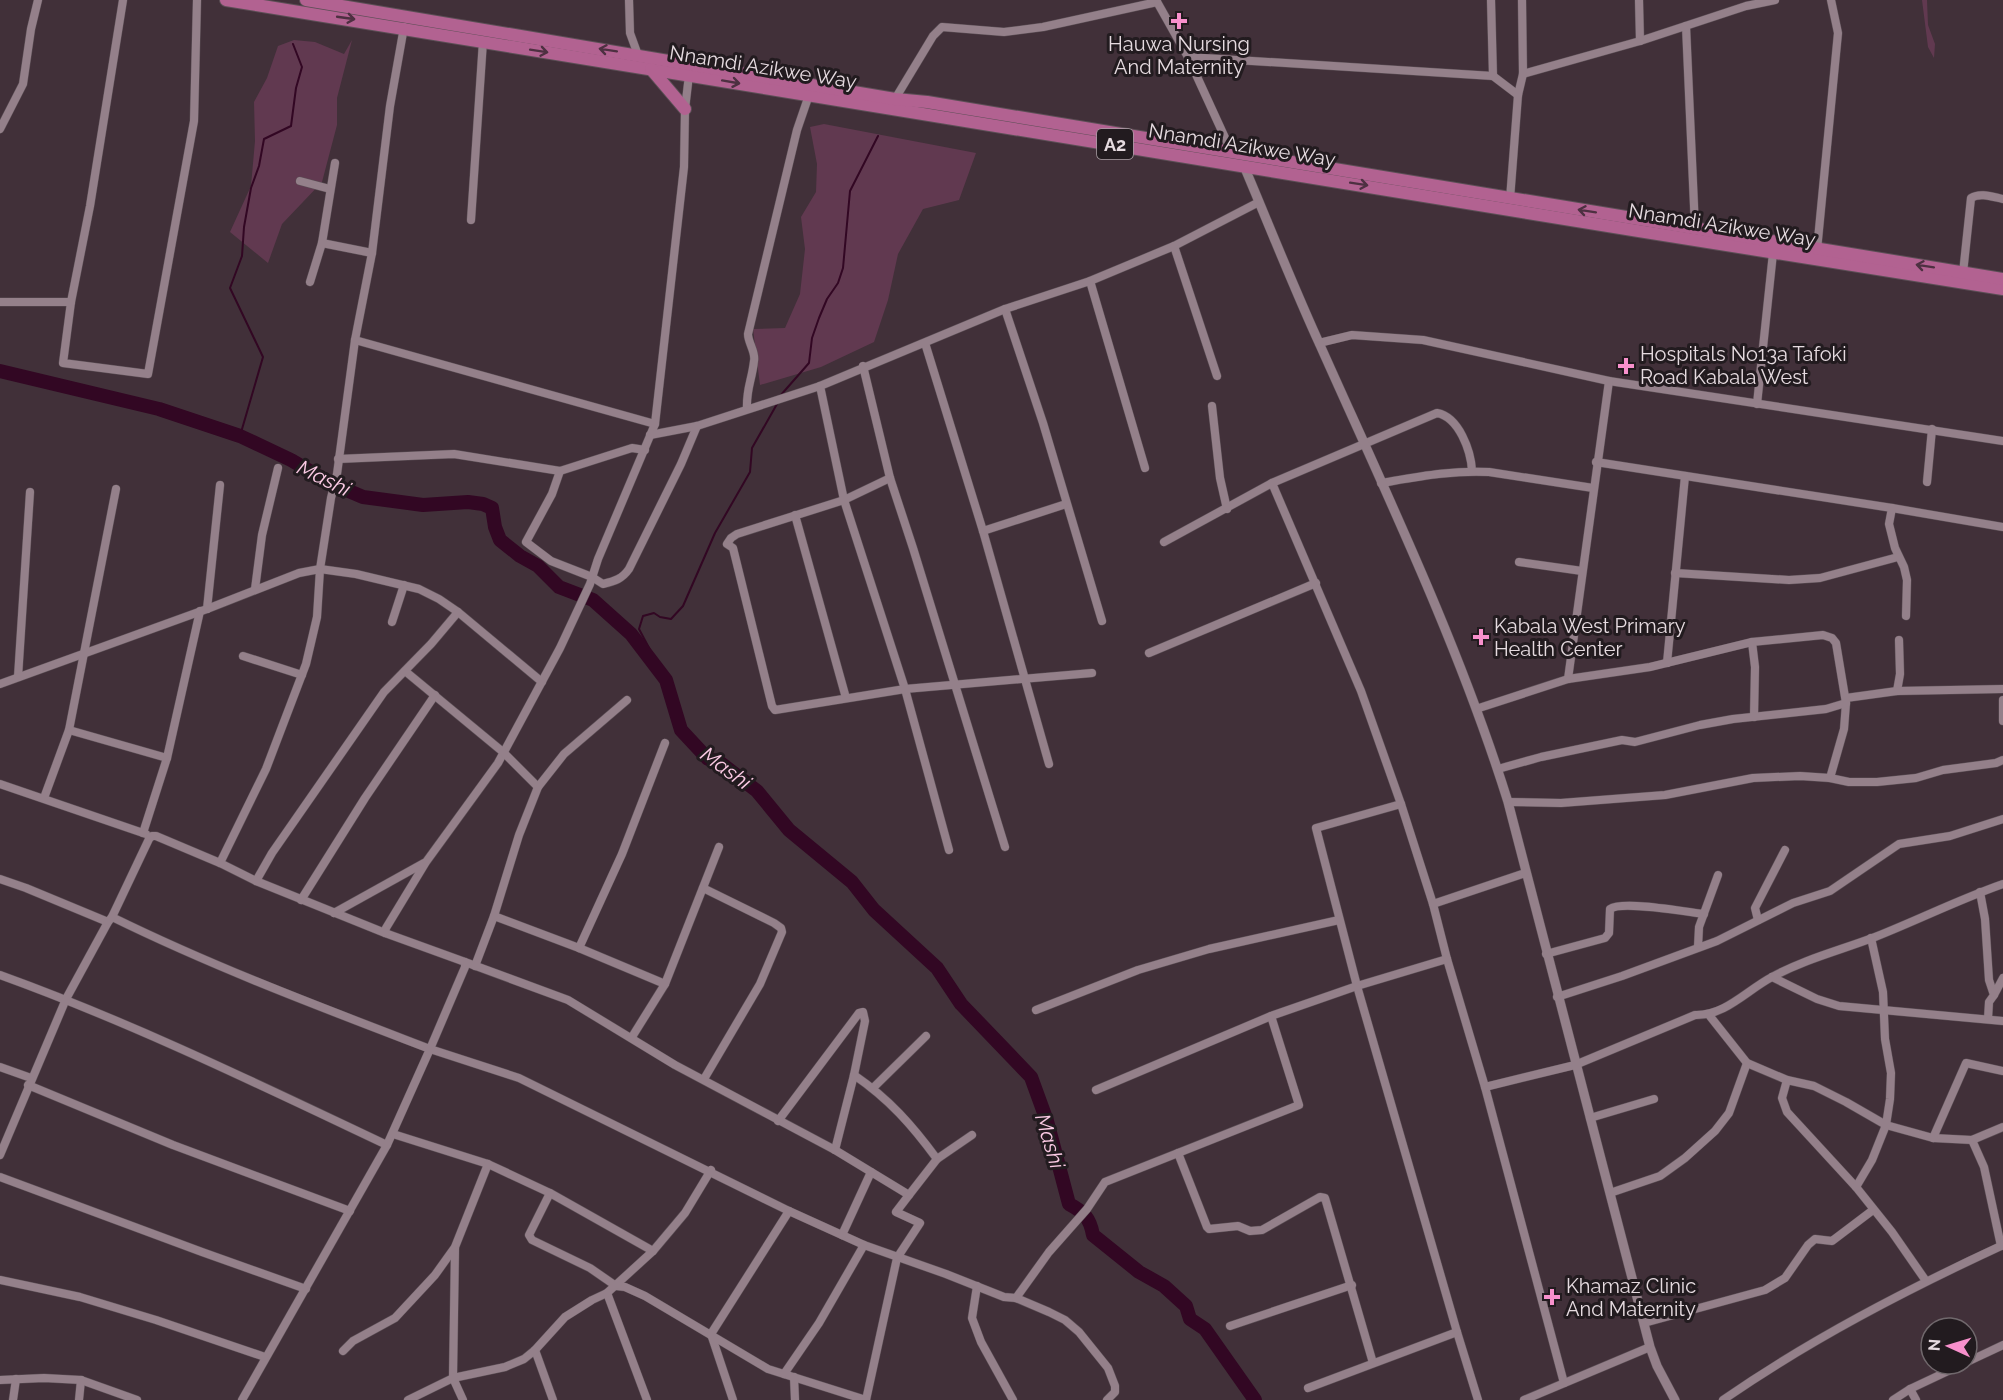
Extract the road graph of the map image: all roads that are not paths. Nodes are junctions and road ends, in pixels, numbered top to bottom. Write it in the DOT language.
graph roads {
  1 [pos="38,0"];
  2 [pos="123,0"];
  3 [pos="197,0"];
  4 [pos="226,0"];
  5 [pos="630,0"];
  6 [pos="1491,0"];
  7 [pos="1522,0"];
  8 [pos="1639,0"];
  9 [pos="1775,0"];
  10 [pos="1831,0"];
  11 [pos="1156,1"];
  12 [pos="309,3"];
  13 [pos="1746,3"];
  14 [pos="297,5"];
  15 [pos="1686,26"];
  16 [pos="404,27"];
  17 [pos="1640,40"];
  18 [pos="483,41"];
  19 [pos="638,55"];
  20 [pos="1188,57"];
  21 [pos="651,69"];
  22 [pos="1523,74"];
  23 [pos="689,75"];
  24 [pos="1492,75"];
  25 [pos="809,95"];
  26 [pos="1518,95"];
  27 [pos="895,99"];
  28 [pos="685,109"];
  29 [pos="0,129"];
  30 [pos="1233,154"];
  31 [pos="335,163"];
  32 [pos="1244,166"];
  33 [pos="300,182"];
  34 [pos="330,189"];
  35 [pos="2003,199"];
  36 [pos="1510,200"];
  37 [pos="1259,202"];
  38 [pos="471,220"];
  39 [pos="1695,228"];
  40 [pos="322,243"];
  41 [pos="1174,246"];
  42 [pos="1817,250"];
  43 [pos="372,253"];
  44 [pos="1773,253"];
  45 [pos="1963,273"];
  46 [pos="2003,279"];
  47 [pos="1090,281"];
  48 [pos="310,282"];
  49 [pos="2003,290"];
  50 [pos="0,302"];
  51 [pos="71,302"];
  52 [pos="1005,309"];
  53 [pos="355,340"];
  54 [pos="925,343"];
  55 [pos="1319,343"];
  56 [pos="863,366"];
  57 [pos="1217,376"];
  58 [pos="1609,381"];
  59 [pos="820,386"];
  60 [pos="1757,404"];
  61 [pos="1212,406"];
  62 [pos="751,408"];
  63 [pos="655,424"];
  64 [pos="697,426"];
  65 [pos="1932,429"];
  66 [pos="650,435"];
  67 [pos="2003,441"];
  68 [pos="1365,443"];
  69 [pos="645,450"];
  70 [pos="338,459"];
  71 [pos="1596,462"];
  72 [pos="278,468"];
  73 [pos="1145,468"];
  74 [pos="560,471"];
  75 [pos="1472,471"];
  76 [pos="1685,476"];
  77 [pos="890,478"];
  78 [pos="1927,482"];
  79 [pos="1272,483"];
  80 [pos="1381,483"];
  81 [pos="220,485"];
  82 [pos="1593,488"];
  83 [pos="116,489"];
  84 [pos="30,492"];
  85 [pos="844,500"];
  86 [pos="1066,504"];
  87 [pos="1892,508"];
  88 [pos="1227,509"];
  89 [pos="795,515"];
  90 [pos="2003,527"];
  91 [pos="983,531"];
  92 [pos="1164,542"];
  93 [pos="1898,557"];
  94 [pos="1519,562"];
  95 [pos="320,570"];
  96 [pos="1582,571"];
  97 [pos="1675,573"];
  98 [pos="591,580"];
  99 [pos="1316,583"];
  100 [pos="404,585"];
  101 [pos="255,589"];
  102 [pos="204,610"];
  103 [pos="458,612"];
  104 [pos="1906,616"];
  105 [pos="1102,621"];
  106 [pos="392,622"];
  107 [pos="1899,640"];
  108 [pos="1752,642"];
  109 [pos="85,652"];
  110 [pos="1149,653"];
  111 [pos="243,656"];
  112 [pos="1667,663"];
  113 [pos="405,671"];
  114 [pos="1092,673"];
  115 [pos="302,675"];
  116 [pos="18,677"];
  117 [pos="1026,679"];
  118 [pos="1568,679"];
  119 [pos="542,682"];
  120 [pos="0,684"];
  121 [pos="956,685"];
  122 [pos="905,689"];
  123 [pos="2003,689"];
  124 [pos="1897,691"];
  125 [pos="435,695"];
  126 [pos="846,698"];
  127 [pos="627,700"];
  128 [pos="1846,700"];
  129 [pos="2003,700"];
  130 [pos="1476,709"];
  131 [pos="1754,717"];
  132 [pos="2003,721"];
  133 [pos="69,730"];
  134 [pos="665,743"];
  135 [pos="503,752"];
  136 [pos="167,758"];
  137 [pos="2003,760"];
  138 [pos="1049,764"];
  139 [pos="1498,769"];
  140 [pos="1830,778"];
  141 [pos="0,784"];
  142 [pos="538,788"];
  143 [pos="44,798"];
  144 [pos="1508,802"];
  145 [pos="1401,804"];
  146 [pos="2003,819"];
  147 [pos="143,832"];
  148 [pos="152,836"];
  149 [pos="719,847"];
  150 [pos="1005,848"];
  151 [pos="949,850"];
  152 [pos="1785,850"];
  153 [pos="220,862"];
  154 [pos="426,862"];
  155 [pos="1525,873"];
  156 [pos="1718,875"];
  157 [pos="0,879"];
  158 [pos="256,881"];
  159 [pos="2003,884"];
  160 [pos="703,888"];
  161 [pos="1980,892"];
  162 [pos="301,900"];
  163 [pos="1433,904"];
  164 [pos="334,914"];
  165 [pos="1704,914"];
  166 [pos="494,916"];
  167 [pos="110,919"];
  168 [pos="1339,920"];
  169 [pos="1758,920"];
  170 [pos="386,933"];
  171 [pos="1871,938"];
  172 [pos="1698,947"];
  173 [pos="579,948"];
  174 [pos="1546,954"];
  175 [pos="1447,959"];
  176 [pos="465,962"];
  177 [pos="475,966"];
  178 [pos="0,975"];
  179 [pos="1772,977"];
  180 [pos="2003,978"];
  181 [pos="664,984"];
  182 [pos="1357,986"];
  183 [pos="1994,995"];
  184 [pos="1557,997"];
  185 [pos="66,999"];
  186 [pos="1036,1010"];
  187 [pos="1884,1010"];
  188 [pos="1709,1015"];
  189 [pos="1271,1016"];
  190 [pos="1988,1019"];
  191 [pos="2003,1021"];
  192 [pos="926,1036"];
  193 [pos="632,1037"];
  194 [pos="430,1049"];
  195 [pos="1747,1063"];
  196 [pos="1575,1065"];
  197 [pos="0,1067"];
  198 [pos="2003,1071"];
  199 [pos="854,1075"];
  200 [pos="704,1079"];
  201 [pos="1786,1080"];
  202 [pos="30,1081"];
  203 [pos="1485,1087"];
  204 [pos="873,1088"];
  205 [pos="1096,1090"];
  206 [pos="1654,1099"];
  207 [pos="1590,1118"];
  208 [pos="778,1121"];
  209 [pos="1886,1125"];
  210 [pos="2003,1127"];
  211 [pos="393,1134"];
  212 [pos="972,1135"];
  213 [pos="1933,1138"];
  214 [pos="1972,1140"];
  215 [pos="387,1145"];
  216 [pos="835,1150"];
  217 [pos="1178,1153"];
  218 [pos="0,1155"];
  219 [pos="938,1159"];
  220 [pos="488,1164"];
  221 [pos="711,1170"];
  222 [pos="871,1172"];
  223 [pos="0,1177"];
  224 [pos="1856,1187"];
  225 [pos="1610,1192"];
  226 [pos="550,1193"];
  227 [pos="909,1195"];
  228 [pos="1874,1210"];
  229 [pos="350,1211"];
  230 [pos="789,1211"];
  231 [pos="842,1235"];
  232 [pos="864,1245"];
  233 [pos="2002,1245"];
  234 [pos="454,1246"];
  235 [pos="653,1251"];
  236 [pos="897,1258"];
  237 [pos="0,1280"];
  238 [pos="1926,1281"];
  239 [pos="1352,1285"];
  240 [pos="616,1286"];
  241 [pos="977,1286"];
  242 [pos="306,1289"];
  243 [pos="607,1293"];
  244 [pos="1017,1298"];
  245 [pos="1644,1323"];
  246 [pos="1230,1326"];
  247 [pos="1457,1332"];
  248 [pos="711,1334"];
  249 [pos="2003,1345"];
  250 [pos="1650,1347"];
  251 [pos="536,1350"];
  252 [pos="343,1351"];
  253 [pos="1979,1356"];
  254 [pos="265,1357"];
  255 [pos="1373,1363"];
  256 [pos="784,1374"];
  257 [pos="1938,1376"];
  258 [pos="794,1377"];
  259 [pos="453,1378"];
  260 [pos="16,1379"];
  261 [pos="0,1380"];
  262 [pos="81,1380"];
  263 [pos="1564,1383"];
  264 [pos="1308,1388"];
  265 [pos="1910,1389"];
  266 [pos="463,1397"];
  267 [pos="13,1400"];
  268 [pos="79,1400"];
  269 [pos="137,1400"];
  270 [pos="242,1400"];
  271 [pos="408,1400"];
  272 [pos="453,1400"];
  273 [pos="553,1400"];
  274 [pos="647,1400"];
  275 [pos="733,1400"];
  276 [pos="795,1400"];
  277 [pos="866,1400"];
  278 [pos="1013,1400"];
  279 [pos="1107,1400"];
  280 [pos="1478,1400"];
  281 [pos="1524,1400"];
  282 [pos="1675,1400"];
  283 [pos="1723,1400"];
  284 [pos="1893,1400"];
  285 [pos="1916,1400"];
  1 -- 29 [label="street"];
  2 -- 51 [label="street"];
  3 -- 51 [label="street"];
  4 -- 14 [label="highway, Nnamdi Azikwe Way / A2"];
  5 -- 19 [label="street"];
  6 -- 24 [label="street"];
  7 -- 22 [label="street"];
  8 -- 17 [label="street"];
  9 -- 13 [label="street"];
  10 -- 42 [label="street"];
  11 -- 20 [label="street"];
  11 -- 27 [label="street"];
  12 -- 14 [label="highway, Nnamdi Azikwe Way / A2"];
  12 -- 16 [label="highway, Nnamdi Azikwe Way / A2, one-way"];
  19 -- 12 [label="highway, Nnamdi Azikwe Way / A2, one-way"];
  13 -- 15 [label="street"];
  15 -- 17 [label="street"];
  15 -- 39 [label="street"];
  16 -- 18 [label="highway, Nnamdi Azikwe Way / A2"];
  16 -- 43 [label="street"];
  17 -- 22 [label="street"];
  18 -- 21 [label="highway, Nnamdi Azikwe Way / A2, one-way"];
  18 -- 38 [label="street"];
  19 -- 27 [label="highway, Nnamdi Azikwe Way / A2"];
  20 -- 24 [label="street"];
  20 -- 30 [label="street"];
  21 -- 23 [label="highway, Nnamdi Azikwe Way / A2"];
  21 -- 28 [label="highway"];
  22 -- 26 [label="street"];
  23 -- 25 [label="highway, Nnamdi Azikwe Way / A2, one-way"];
  23 -- 28 [label="street"];
  24 -- 26 [label="street"];
  25 -- 32 [label="highway, Nnamdi Azikwe Way / A2"];
  25 -- 62 [label="street"];
  26 -- 36 [label="street"];
  27 -- 30 [label="highway, Nnamdi Azikwe Way / A2"];
  28 -- 63 [label="street"];
  30 -- 36 [label="highway, Nnamdi Azikwe Way / A2"];
  31 -- 34 [label="street"];
  32 -- 37 [label="street"];
  32 -- 44 [label="highway, Nnamdi Azikwe Way / A2, one-way"];
  33 -- 34 [label="street"];
  34 -- 40 [label="street"];
  35 -- 45 [label="street"];
  39 -- 36 [label="highway, Nnamdi Azikwe Way / A2, one-way"];
  37 -- 41 [label="street"];
  37 -- 55 [label="street"];
  39 -- 42 [label="highway, Nnamdi Azikwe Way / A2"];
  40 -- 43 [label="street"];
  40 -- 48 [label="street"];
  41 -- 47 [label="street"];
  41 -- 57 [label="street"];
  45 -- 42 [label="highway, Nnamdi Azikwe Way / A2, one-way"];
  43 -- 53 [label="street"];
  44 -- 49 [label="highway, Nnamdi Azikwe Way / A2"];
  44 -- 60 [label="street"];
  45 -- 46 [label="highway, Nnamdi Azikwe Way / A2"];
  47 -- 52 [label="street"];
  47 -- 73 [label="street"];
  50 -- 51 [label="street"];
  52 -- 54 [label="street"];
  52 -- 86 [label="street"];
  53 -- 63 [label="street"];
  53 -- 70 [label="street"];
  54 -- 56 [label="street"];
  54 -- 91 [label="street"];
  55 -- 58 [label="street"];
  55 -- 68 [label="street"];
  56 -- 59 [label="street"];
  56 -- 77 [label="street"];
  58 -- 60 [label="street"];
  58 -- 71 [label="street"];
  59 -- 62 [label="street"];
  59 -- 85 [label="street"];
  60 -- 65 [label="street"];
  61 -- 88 [label="street"];
  62 -- 64 [label="street"];
  63 -- 66 [label="street"];
  64 -- 66 [label="street"];
  64 -- 98 [label="street"];
  65 -- 67 [label="street"];
  65 -- 78 [label="street"];
  66 -- 69 [label="street"];
  68 -- 75 [label="street"];
  68 -- 79 [label="street"];
  68 -- 80 [label="street"];
  69 -- 74 [label="street"];
  69 -- 98 [label="street"];
  70 -- 74 [label="street"];
  70 -- 95 [label="street"];
  71 -- 76 [label="street"];
  71 -- 82 [label="street"];
  72 -- 101 [label="street"];
  74 -- 98 [label="street"];
  75 -- 80 [label="street"];
  75 -- 82 [label="street"];
  76 -- 87 [label="street"];
  76 -- 97 [label="street"];
  77 -- 85 [label="street"];
  77 -- 121 [label="street"];
  79 -- 88 [label="street"];
  79 -- 99 [label="street"];
  80 -- 130 [label="street"];
  81 -- 102 [label="street"];
  82 -- 96 [label="street"];
  83 -- 109 [label="street"];
  84 -- 116 [label="street"];
  85 -- 89 [label="street"];
  85 -- 122 [label="street"];
  86 -- 91 [label="street"];
  86 -- 105 [label="street"];
  87 -- 90 [label="street"];
  87 -- 93 [label="street"];
  88 -- 92 [label="street"];
  89 -- 126 [label="street"];
  89 -- 126 [label="street"];
  91 -- 117 [label="street"];
  93 -- 97 [label="street"];
  93 -- 104 [label="street"];
  94 -- 96 [label="street"];
  95 -- 100 [label="street"];
  95 -- 101 [label="street"];
  95 -- 115 [label="street"];
  96 -- 118 [label="street"];
  97 -- 112 [label="street"];
  98 -- 119 [label="street"];
  99 -- 110 [label="street"];
  99 -- 145 [label="street"];
  100 -- 103 [label="street"];
  100 -- 106 [label="street"];
  101 -- 102 [label="street"];
  102 -- 109 [label="street"];
  102 -- 136 [label="street"];
  103 -- 113 [label="street"];
  103 -- 119 [label="street"];
  107 -- 124 [label="street"];
  108 -- 112 [label="street"];
  108 -- 128 [label="street"];
  108 -- 131 [label="street"];
  109 -- 116 [label="street"];
  109 -- 133 [label="street"];
  111 -- 115 [label="street"];
  112 -- 118 [label="street"];
  113 -- 125 [label="street"];
  113 -- 158 [label="street"];
  114 -- 117 [label="street"];
  115 -- 153 [label="street"];
  116 -- 120 [label="street"];
  117 -- 121 [label="street"];
  117 -- 138 [label="street"];
  118 -- 130 [label="street"];
  119 -- 135 [label="street"];
  121 -- 122 [label="street"];
  121 -- 150 [label="street"];
  122 -- 126 [label="street"];
  122 -- 151 [label="street"];
  123 -- 124 [label="street"];
  124 -- 128 [label="street"];
  125 -- 135 [label="street"];
  125 -- 162 [label="street"];
  127 -- 142 [label="street"];
  128 -- 131 [label="street"];
  128 -- 140 [label="street"];
  129 -- 132 [label="street"];
  130 -- 139 [label="street"];
  131 -- 139 [label="street"];
  133 -- 136 [label="street"];
  133 -- 143 [label="street"];
  134 -- 173 [label="street"];
  135 -- 142 [label="street"];
  135 -- 154 [label="street"];
  136 -- 147 [label="street"];
  137 -- 140 [label="street"];
  139 -- 144 [label="street"];
  140 -- 144 [label="street"];
  141 -- 143 [label="street"];
  142 -- 166 [label="street"];
  143 -- 147 [label="street"];
  144 -- 155 [label="street"];
  145 -- 163 [label="street"];
  145 -- 168 [label="street"];
  146 -- 169 [label="street"];
  147 -- 148 [label="street"];
  148 -- 153 [label="street"];
  148 -- 167 [label="street"];
  149 -- 160 [label="street"];
  152 -- 169 [label="street"];
  153 -- 158 [label="street"];
  154 -- 164 [label="street"];
  154 -- 170 [label="street"];
  155 -- 163 [label="street"];
  155 -- 174 [label="street"];
  156 -- 165 [label="street"];
  157 -- 167 [label="street"];
  158 -- 162 [label="street"];
  159 -- 161 [label="street"];
  160 -- 181 [label="street"];
  160 -- 200 [label="street"];
  161 -- 171 [label="street"];
  161 -- 183 [label="street"];
  162 -- 164 [label="street"];
  163 -- 175 [label="street"];
  164 -- 170 [label="street"];
  165 -- 172 [label="street"];
  165 -- 174 [label="street"];
  166 -- 173 [label="street"];
  166 -- 177 [label="street"];
  167 -- 185 [label="street"];
  167 -- 194 [label="street"];
  168 -- 182 [label="street"];
  168 -- 186 [label="street"];
  169 -- 172 [label="street"];
  170 -- 176 [label="street"];
  171 -- 179 [label="street"];
  171 -- 187 [label="street"];
  172 -- 184 [label="street"];
  173 -- 181 [label="street"];
  174 -- 184 [label="street"];
  175 -- 182 [label="street"];
  175 -- 203 [label="street"];
  176 -- 177 [label="street"];
  176 -- 194 [label="street"];
  177 -- 193 [label="street"];
  178 -- 185 [label="street"];
  179 -- 187 [label="street"];
  179 -- 188 [label="street"];
  180 -- 183 [label="street"];
  181 -- 193 [label="street"];
  182 -- 189 [label="street"];
  182 -- 247 [label="street"];
  183 -- 190 [label="street"];
  184 -- 196 [label="street"];
  185 -- 202 [label="street"];
  185 -- 215 [label="street"];
  187 -- 190 [label="street"];
  187 -- 209 [label="street"];
  188 -- 195 [label="street"];
  188 -- 196 [label="street"];
  189 -- 205 [label="street"];
  189 -- 217 [label="street"];
  190 -- 191 [label="street"];
  192 -- 204 [label="street"];
  193 -- 200 [label="street"];
  194 -- 211 [label="street"];
  194 -- 221 [label="street"];
  195 -- 201 [label="street"];
  195 -- 225 [label="street"];
  196 -- 203 [label="street"];
  196 -- 207 [label="street"];
  197 -- 202 [label="street"];
  198 -- 213 [label="street"];
  199 -- 204 [label="street"];
  199 -- 208 [label="street"];
  199 -- 216 [label="street"];
  200 -- 208 [label="street"];
  201 -- 209 [label="street"];
  201 -- 224 [label="street"];
  202 -- 218 [label="street"];
  202 -- 229 [label="street"];
  203 -- 263 [label="street"];
  204 -- 219 [label="street"];
  206 -- 207 [label="street"];
  207 -- 225 [label="street"];
  208 -- 216 [label="street"];
  209 -- 213 [label="street"];
  209 -- 224 [label="street"];
  210 -- 214 [label="street"];
  211 -- 215 [label="street"];
  211 -- 220 [label="street"];
  212 -- 219 [label="street"];
  213 -- 214 [label="street"];
  214 -- 233 [label="street"];
  215 -- 229 [label="street"];
  216 -- 222 [label="street"];
  217 -- 239 [label="street"];
  217 -- 244 [label="street"];
  219 -- 227 [label="street"];
  220 -- 226 [label="street"];
  220 -- 234 [label="street"];
  221 -- 230 [label="street"];
  221 -- 235 [label="street"];
  222 -- 227 [label="street"];
  222 -- 231 [label="street"];
  223 -- 242 [label="street"];
  224 -- 228 [label="street"];
  225 -- 245 [label="street"];
  226 -- 235 [label="street"];
  226 -- 240 [label="street"];
  227 -- 236 [label="street"];
  228 -- 238 [label="street"];
  228 -- 245 [label="street"];
  229 -- 242 [label="street"];
  230 -- 231 [label="street"];
  230 -- 248 [label="street"];
  231 -- 232 [label="street"];
  232 -- 236 [label="street"];
  232 -- 256 [label="street"];
  233 -- 238 [label="street"];
  234 -- 252 [label="street"];
  234 -- 259 [label="street"];
  235 -- 240 [label="street"];
  236 -- 241 [label="street"];
  236 -- 277 [label="street"];
  237 -- 254 [label="street"];
  238 -- 283 [label="street"];
  239 -- 246 [label="street"];
  239 -- 255 [label="street"];
  240 -- 243 [label="street"];
  240 -- 248 [label="street"];
  241 -- 244 [label="street"];
  241 -- 278 [label="street"];
  242 -- 254 [label="street"];
  243 -- 251 [label="street"];
  243 -- 274 [label="street"];
  244 -- 279 [label="street"];
  245 -- 250 [label="street"];
  247 -- 255 [label="street"];
  247 -- 280 [label="street"];
  248 -- 256 [label="street"];
  248 -- 275 [label="street"];
  249 -- 253 [label="street"];
  250 -- 263 [label="street"];
  250 -- 282 [label="street"];
  251 -- 259 [label="street"];
  251 -- 273 [label="street"];
  254 -- 270 [label="street"];
  255 -- 264 [label="street"];
  256 -- 258 [label="street"];
  257 -- 265 [label="street"];
  258 -- 276 [label="street"];
  258 -- 277 [label="street"];
  259 -- 266 [label="street"];
  259 -- 271 [label="street"];
  260 -- 261 [label="street"];
  260 -- 262 [label="street"];
  260 -- 267 [label="street"];
  262 -- 268 [label="street"];
  262 -- 269 [label="street"];
  263 -- 281 [label="street"];
  265 -- 284 [label="street"];
  265 -- 285 [label="street"];
  266 -- 272 [label="street"];
}
